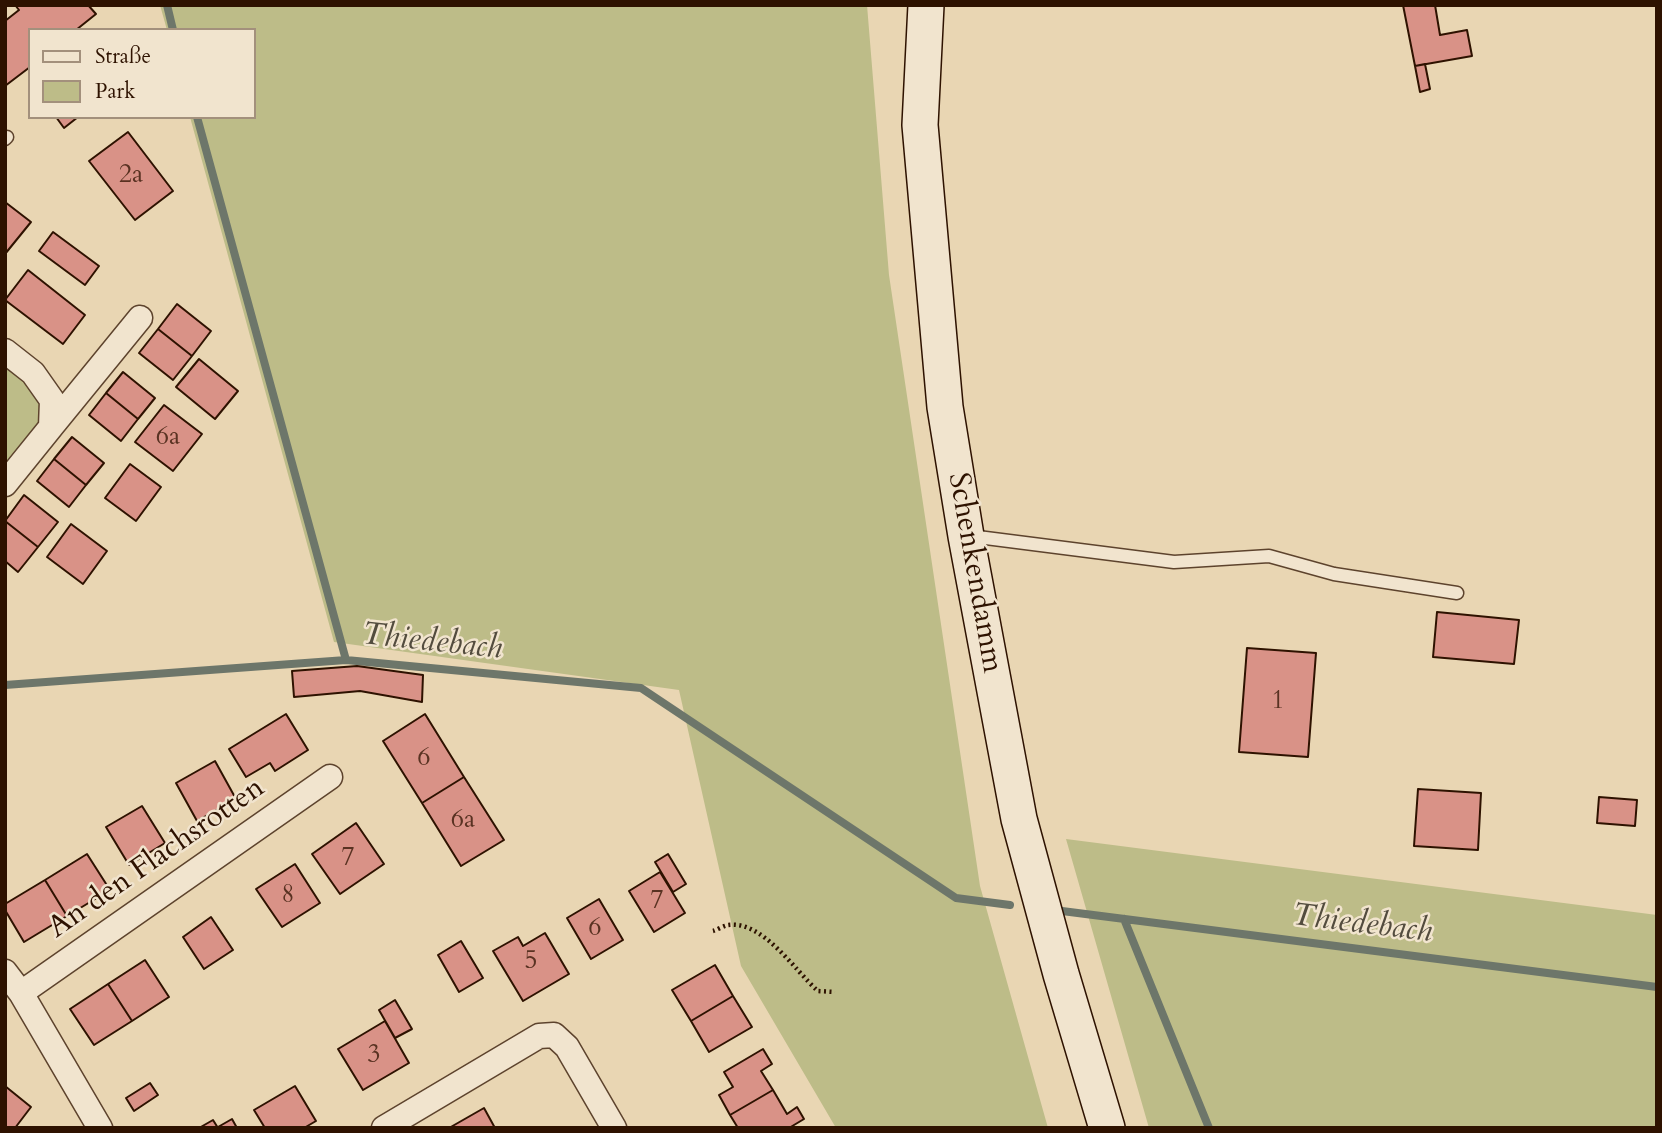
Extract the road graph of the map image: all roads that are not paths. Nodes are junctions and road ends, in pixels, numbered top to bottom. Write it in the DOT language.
graph roads {
  1 [pos="926,5"];
  2 [pos="140,318"];
  3 [pos="5,351"];
  4 [pos="51,427"];
  5 [pos="5,484"];
  6 [pos="966,536"];
  7 [pos="1457,593"];
  8 [pos="330,777"];
  9 [pos="5,972"];
  10 [pos="21,993"];
  11 [pos="100,1128"];
  12 [pos="384,1128"];
  13 [pos="614,1128"];
  14 [pos="1107,1128"];
  1 -- 6 [label="street, Schenkendamm"];
  2 -- 4 [label="street"];
  3 -- 4 [label="street"];
  4 -- 5 [label="street"];
  6 -- 7 [label="lane"];
  6 -- 14 [label="street, Schenkendamm"];
  8 -- 10 [label="street, An den Flachsrotten"];
  9 -- 10 [label="street"];
  10 -- 11 [label="street"];
  12 -- 13 [label="street"];
}
